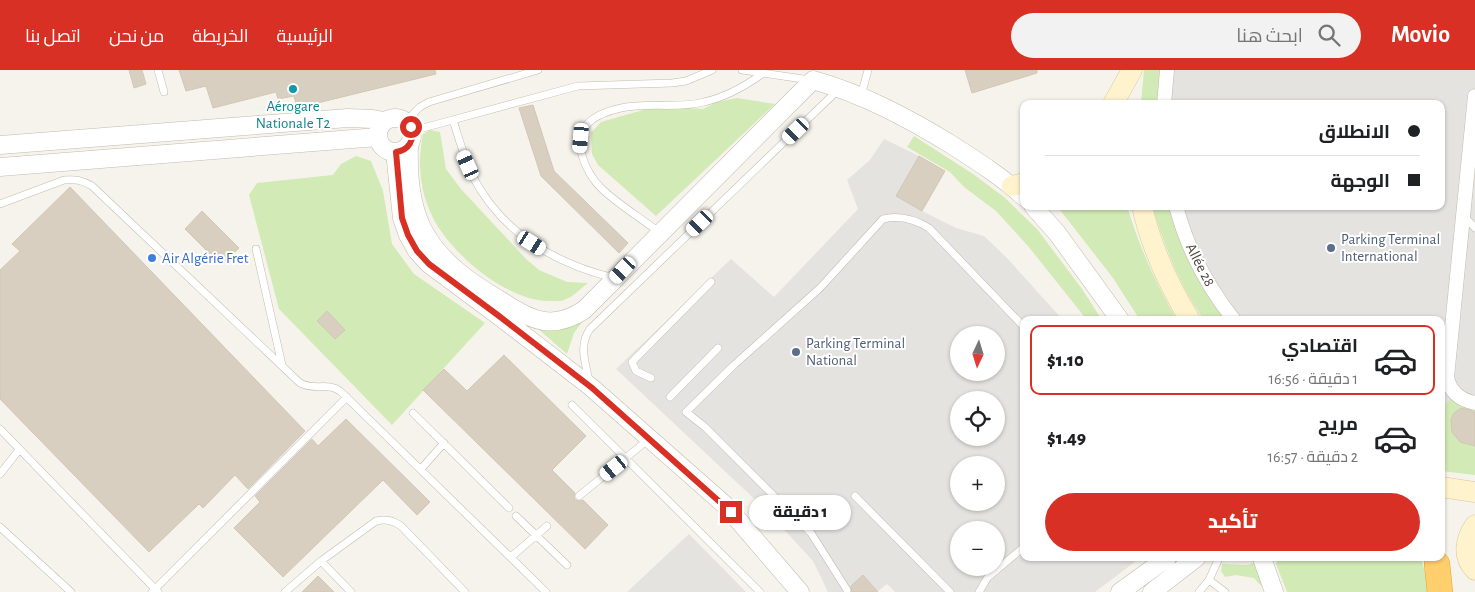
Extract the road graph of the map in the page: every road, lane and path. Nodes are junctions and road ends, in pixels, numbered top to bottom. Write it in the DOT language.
graph roads {
  1 [pos="158,70"];
  2 [pos="538,70"];
  3 [pos="712,70"];
  4 [pos="742,70"];
  5 [pos="868,70"];
  6 [pos="1133,70"];
  7 [pos="1167,70"];
  8 [pos="762,74"];
  9 [pos="813,80"];
  10 [pos="840,88"];
  11 [pos="164,92"];
  12 [pos="1475,96"];
  13 [pos="861,97"];
  14 [pos="1115,100"];
  15 [pos="1131,100"];
  16 [pos="1164,100"];
  17 [pos="453,120"];
  18 [pos="381,129"];
  19 [pos="406,137"];
  20 [pos="0,145"];
  21 [pos="0,167"];
  22 [pos="1020,188"];
  23 [pos="0,204"];
  24 [pos="1038,210"];
  25 [pos="1143,210"];
  26 [pos="1177,210"];
  27 [pos="1463,214"];
  28 [pos="1475,228"];
  29 [pos="660,233"];
  30 [pos="256,249"];
  31 [pos="615,278"];
  32 [pos="711,282"];
  33 [pos="1117,316"];
  34 [pos="1188,316"];
  35 [pos="1231,316"];
  36 [pos="1020,323"];
  37 [pos="718,348"];
  38 [pos="282,365"];
  39 [pos="651,378"];
  40 [pos="591,387"];
  41 [pos="347,397"];
  42 [pos="670,397"];
  43 [pos="1475,403"];
  44 [pos="572,405"];
  45 [pos="413,412"];
  46 [pos="0,430"];
  47 [pos="650,439"];
  48 [pos="444,443"];
  49 [pos="19,450"];
  50 [pos="626,458"];
  51 [pos="421,469"];
  52 [pos="0,474"];
  53 [pos="1445,488"];
  54 [pos="1475,492"];
  55 [pos="579,496"];
  56 [pos="855,496"];
  57 [pos="509,508"];
  58 [pos="516,516"];
  59 [pos="1475,525"];
  60 [pos="547,526"];
  61 [pos="0,527"];
  62 [pos="536,535"];
  63 [pos="1020,551"];
  64 [pos="511,558"];
  65 [pos="321,561"];
  66 [pos="1163,561"];
  67 [pos="1192,561"];
  68 [pos="1218,561"];
  69 [pos="1263,561"];
  70 [pos="1436,561"];
  71 [pos="1436,561"];
  72 [pos="567,565"];
  73 [pos="1475,570"];
  74 [pos="1209,580"];
  75 [pos="847,590"];
  76 [pos="155,591"];
  77 [pos="71,592"];
  78 [pos="285,592"];
  79 [pos="352,592"];
  80 [pos="465,592"];
  81 [pos="546,592"];
  82 [pos="760,592"];
  83 [pos="800,592"];
  84 [pos="950,592"];
  85 [pos="979,592"];
  86 [pos="1120,592"];
  87 [pos="1152,592"];
  88 [pos="1199,592"];
  89 [pos="1225,592"];
  90 [pos="1274,592"];
  91 [pos="1440,592"];
  92 [pos="1449,592"];
  1 -- 11 [label="lane"];
  2 -- 19 [label="lane"];
  3 -- 17 [label="lane"];
  4 -- 8 [label="lane"];
  5 -- 13 [label="lane"];
  6 -- 14 [label="main road"];
  6 -- 15 [label="main road"];
  7 -- 16 [label="street"];
  8 -- 9 [label="lane"];
  8 -- 29 [label="lane"];
  9 -- 10 [label="street"];
  9 -- 29 [label="street"];
  10 -- 13 [label="street"];
  10 -- 40 [label="lane"];
  12 -- 27 [label="street"];
  13 -- 22 [label="street"];
  17 -- 19 [label="lane"];
  17 -- 31 [label="lane"];
  18 -- 19 [label="street"];
  18 -- 19 [label="street"];
  18 -- 20 [label="street"];
  18 -- 21 [label="street"];
  19 -- 31 [label="street"];
  19 -- 40 [label="street"];
  23 -- 38 [label="lane"];
  24 -- 33 [label="street"];
  25 -- 34 [label="main road"];
  26 -- 35 [label="street, Allée 28"];
  27 -- 28 [label="lane"];
  27 -- 43 [label="street"];
  29 -- 31 [label="street"];
  30 -- 38 [label="lane"];
  32 -- 39 [label="lane"];
  36 -- 75 [label="lane"];
  37 -- 42 [label="lane"];
  38 -- 41 [label="lane"];
  40 -- 47 [label="street"];
  41 -- 51 [label="lane"];
  41 -- 76 [label="lane"];
  44 -- 50 [label="lane"];
  45 -- 48 [label="lane"];
  46 -- 49 [label="lane"];
  47 -- 50 [label="lane"];
  47 -- 83 [label="street"];
  48 -- 51 [label="lane"];
  48 -- 57 [label="lane"];
  49 -- 52 [label="lane"];
  49 -- 76 [label="lane"];
  50 -- 55 [label="lane"];
  50 -- 82 [label="lane"];
  51 -- 64 [label="lane"];
  53 -- 54 [label="main road"];
  56 -- 84 [label="lane"];
  58 -- 62 [label="lane"];
  59 -- 73 [label="main road"];
  60 -- 62 [label="lane"];
  61 -- 77 [label="lane"];
  62 -- 64 [label="lane"];
  62 -- 72 [label="lane"];
  63 -- 85 [label="lane"];
  64 -- 81 [label="lane"];
  65 -- 78 [label="lane"];
  65 -- 79 [label="lane"];
  65 -- 80 [label="lane"];
  66 -- 86 [label="street"];
  67 -- 87 [label="street"];
  68 -- 74 [label="lane"];
  69 -- 90 [label="street"];
  70 -- 91 [label="highway"];
  71 -- 92 [label="main road"];
  74 -- 88 [label="lane"];
  74 -- 89 [label="lane"];
}
